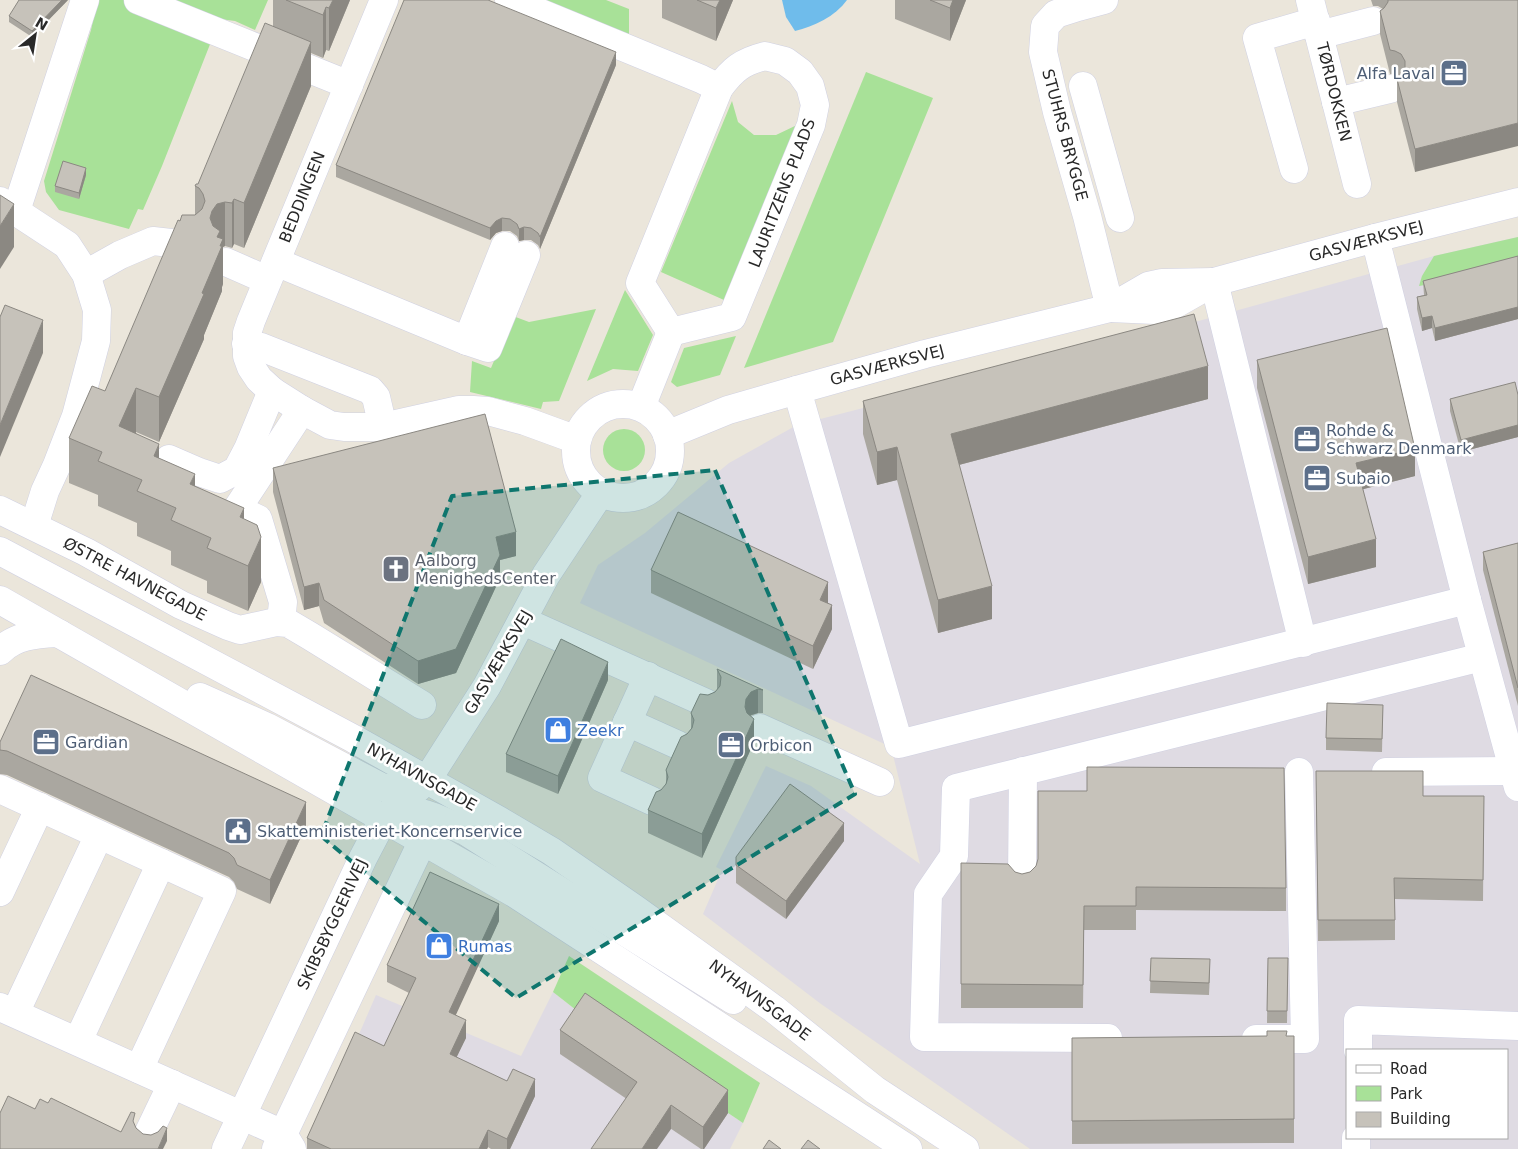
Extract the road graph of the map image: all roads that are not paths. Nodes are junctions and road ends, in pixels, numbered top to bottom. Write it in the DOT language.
graph roads {
  1 [pos="85,0"];
  2 [pos="138,0"];
  3 [pos="384,0"];
  4 [pos="509,0"];
  5 [pos="1104,0"];
  6 [pos="1315,19"];
  7 [pos="1372,21"];
  8 [pos="349,85"];
  9 [pos="1083,86"];
  10 [pos="719,88"];
  11 [pos="1390,89"];
  12 [pos="1336,102"];
  13 [pos="1294,169"];
  14 [pos="1357,184"];
  15 [pos="1518,202"];
  16 [pos="8,206"];
  17 [pos="1120,218"];
  18 [pos="1375,238"];
  19 [pos="189,245"];
  20 [pos="516,250"];
  21 [pos="226,262"];
  22 [pos="271,271"];
  23 [pos="86,274"];
  24 [pos="1214,282"];
  25 [pos="1110,308"];
  26 [pos="671,332"];
  27 [pos="246,344"];
  28 [pos="797,390"];
  29 [pos="272,391"];
  30 [pos="641,408"];
  31 [pos="302,410"];
  32 [pos="383,427"];
  33 [pos="667,435"];
  34 [pos="577,440"];
  35 [pos="169,459"];
  36 [pos="600,492"];
  37 [pos="0,510"];
  38 [pos="34,526"];
  39 [pos="0,551"];
  40 [pos="0,600"];
  41 [pos="1467,600"];
  42 [pos="523,621"];
  43 [pos="280,622"];
  44 [pos="57,632"];
  45 [pos="1303,643"];
  46 [pos="0,652"];
  47 [pos="1482,657"];
  48 [pos="648,676"];
  49 [pos="706,703"];
  50 [pos="422,705"];
  51 [pos="627,722"];
  52 [pos="760,728"];
  53 [pos="678,745"];
  54 [pos="1023,771"];
  55 [pos="1299,772"];
  56 [pos="1358,772"];
  57 [pos="1516,779"];
  58 [pos="427,780"];
  59 [pos="880,782"];
  60 [pos="0,789"];
  61 [pos="652,801"];
  62 [pos="40,807"];
  63 [pos="384,818"];
  64 [pos="426,827"];
  65 [pos="99,834"];
  66 [pos="161,863"];
  67 [pos="1022,882"];
  68 [pos="0,892"];
  69 [pos="8,1010"];
  70 [pos="1518,1026"];
  71 [pos="1129,1038"];
  72 [pos="1236,1039"];
  73 [pos="78,1041"];
  74 [pos="1358,1049"];
  75 [pos="138,1069"];
  76 [pos="172,1084"];
  77 [pos="875,1090"];
  78 [pos="242,1115"];
  79 [pos="149,1132"];
  80 [pos="284,1144"];
  81 [pos="226,1149"];
  82 [pos="908,1149"];
  83 [pos="965,1149"];
  1 -- 16 [label="street"];
  2 -- 8 [label="street"];
  3 -- 8 [label="street, BEDDINGEN"];
  4 -- 10 [label="street"];
  5 -- 25 [label="street, STUHRS BRYGGE"];
  6 -- 7 [label="street"];
  6 -- 12 [label="street, TØRDOKKEN"];
  6 -- 13 [label="street"];
  8 -- 22 [label="street, BEDDINGEN"];
  9 -- 17 [label="street"];
  10 -- 26 [label="street, LAURITZENS PLADS"];
  10 -- 26 [label="street, LAURITZENS PLADS"];
  11 -- 12 [label="street"];
  12 -- 14 [label="street, TØRDOKKEN"];
  15 -- 18 [label="street, GASVÆRKSVEJ"];
  16 -- 23 [label="street"];
  18 -- 24 [label="street, GASVÆRKSVEJ"];
  18 -- 41 [label="street"];
  19 -- 23 [label="street"];
  20 -- 22 [label="street"];
  21 -- 22 [label="street"];
  22 -- 27 [label="street, BEDDINGEN"];
  23 -- 38 [label="street"];
  24 -- 25 [label="street, GASVÆRKSVEJ"];
  24 -- 45 [label="street"];
  25 -- 28 [label="street, GASVÆRKSVEJ"];
  26 -- 30 [label="street"];
  27 -- 29 [label="street, BEDDINGEN"];
  27 -- 32 [label="street"];
  28 -- 33 [label="street, GASVÆRKSVEJ"];
  28 -- 45 [label="street"];
  29 -- 31 [label="street, BEDDINGEN"];
  29 -- 35 [label="street"];
  30 -- 33 [label="street"];
  30 -- 34 [label="street"];
  31 -- 32 [label="street, BEDDINGEN"];
  31 -- 43 [label="street"];
  32 -- 34 [label="street, BEDDINGEN"];
  33 -- 36 [label="street"];
  34 -- 36 [label="street"];
  36 -- 42 [label="street, GASVÆRKSVEJ"];
  37 -- 38 [label="street, ØSTRE HAVNEGADE"];
  38 -- 43 [label="street, ØSTRE HAVNEGADE"];
  39 -- 58 [label="street, NYHAVNSGADE"];
  40 -- 44 [label="street"];
  41 -- 45 [label="street"];
  41 -- 47 [label="street"];
  42 -- 48 [label="street"];
  42 -- 58 [label="street, GASVÆRKSVEJ"];
  43 -- 50 [label="street"];
  44 -- 46 [label="street"];
  44 -- 58 [label="street"];
  44 -- 63 [label="street"];
  47 -- 54 [label="street"];
  47 -- 57 [label="street"];
  48 -- 49 [label="street"];
  48 -- 51 [label="street"];
  51 -- 53 [label="street"];
  51 -- 61 [label="street"];
  52 -- 59 [label="street"];
  54 -- 67 [label="street"];
  54 -- 71 [label="street"];
  55 -- 72 [label="street"];
  56 -- 57 [label="street"];
  58 -- 63 [label="street, SKIBSBYGGERIVEJ"];
  58 -- 64 [label="street"];
  58 -- 77 [label="street, NYHAVNSGADE"];
  60 -- 62 [label="street"];
  62 -- 65 [label="street"];
  62 -- 68 [label="street"];
  63 -- 64 [label="street"];
  63 -- 78 [label="street, SKIBSBYGGERIVEJ"];
  64 -- 77 [label="street"];
  64 -- 80 [label="street"];
  64 -- 82 [label="street"];
  65 -- 66 [label="street"];
  65 -- 69 [label="street"];
  66 -- 73 [label="street"];
  66 -- 75 [label="street"];
  69 -- 73 [label="street"];
  70 -- 74 [label="street"];
  73 -- 75 [label="street"];
  75 -- 76 [label="street"];
  76 -- 78 [label="street"];
  76 -- 79 [label="street"];
  77 -- 83 [label="street, NYHAVNSGADE"];
  78 -- 80 [label="street"];
  78 -- 81 [label="street, SKIBSBYGGERIVEJ"];
}
